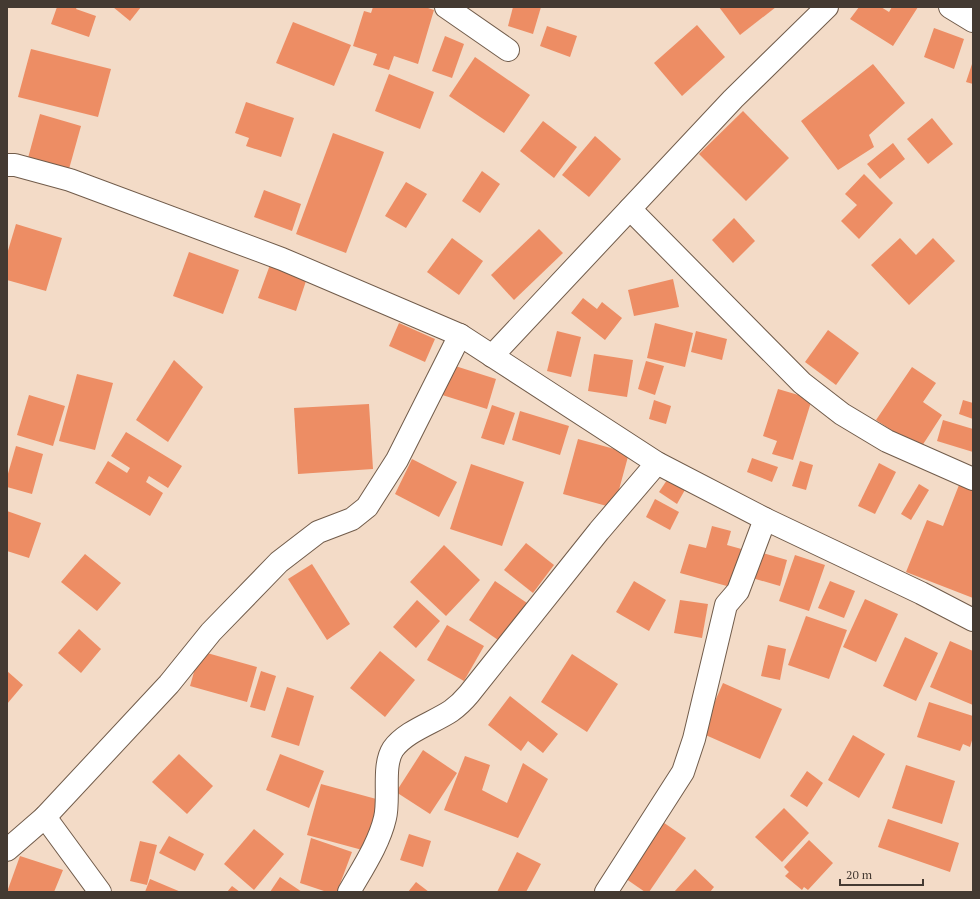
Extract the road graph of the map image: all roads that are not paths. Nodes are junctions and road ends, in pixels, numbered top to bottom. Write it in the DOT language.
graph roads {
  1 [pos="446,7"];
  2 [pos="827,7"];
  3 [pos="950,7"];
  4 [pos="973,21"];
  5 [pos="508,50"];
  6 [pos="7,165"];
  7 [pos="630,209"];
  8 [pos="460,335"];
  9 [pos="492,356"];
  10 [pos="657,463"];
  11 [pos="973,479"];
  12 [pos="765,519"];
  13 [pos="973,620"];
  14 [pos="45,817"];
  15 [pos="7,850"];
  16 [pos="100,892"];
  17 [pos="349,892"];
  18 [pos="606,892"];
  1 -- 5 [label="street"];
  2 -- 7 [label="street"];
  3 -- 4 [label="street"];
  6 -- 8 [label="street"];
  7 -- 9 [label="street"];
  7 -- 11 [label="street"];
  8 -- 9 [label="street"];
  8 -- 14 [label="street"];
  9 -- 10 [label="street"];
  10 -- 12 [label="street"];
  10 -- 17 [label="street"];
  12 -- 13 [label="street"];
  12 -- 18 [label="street"];
  14 -- 15 [label="street"];
  14 -- 16 [label="street"];
}
